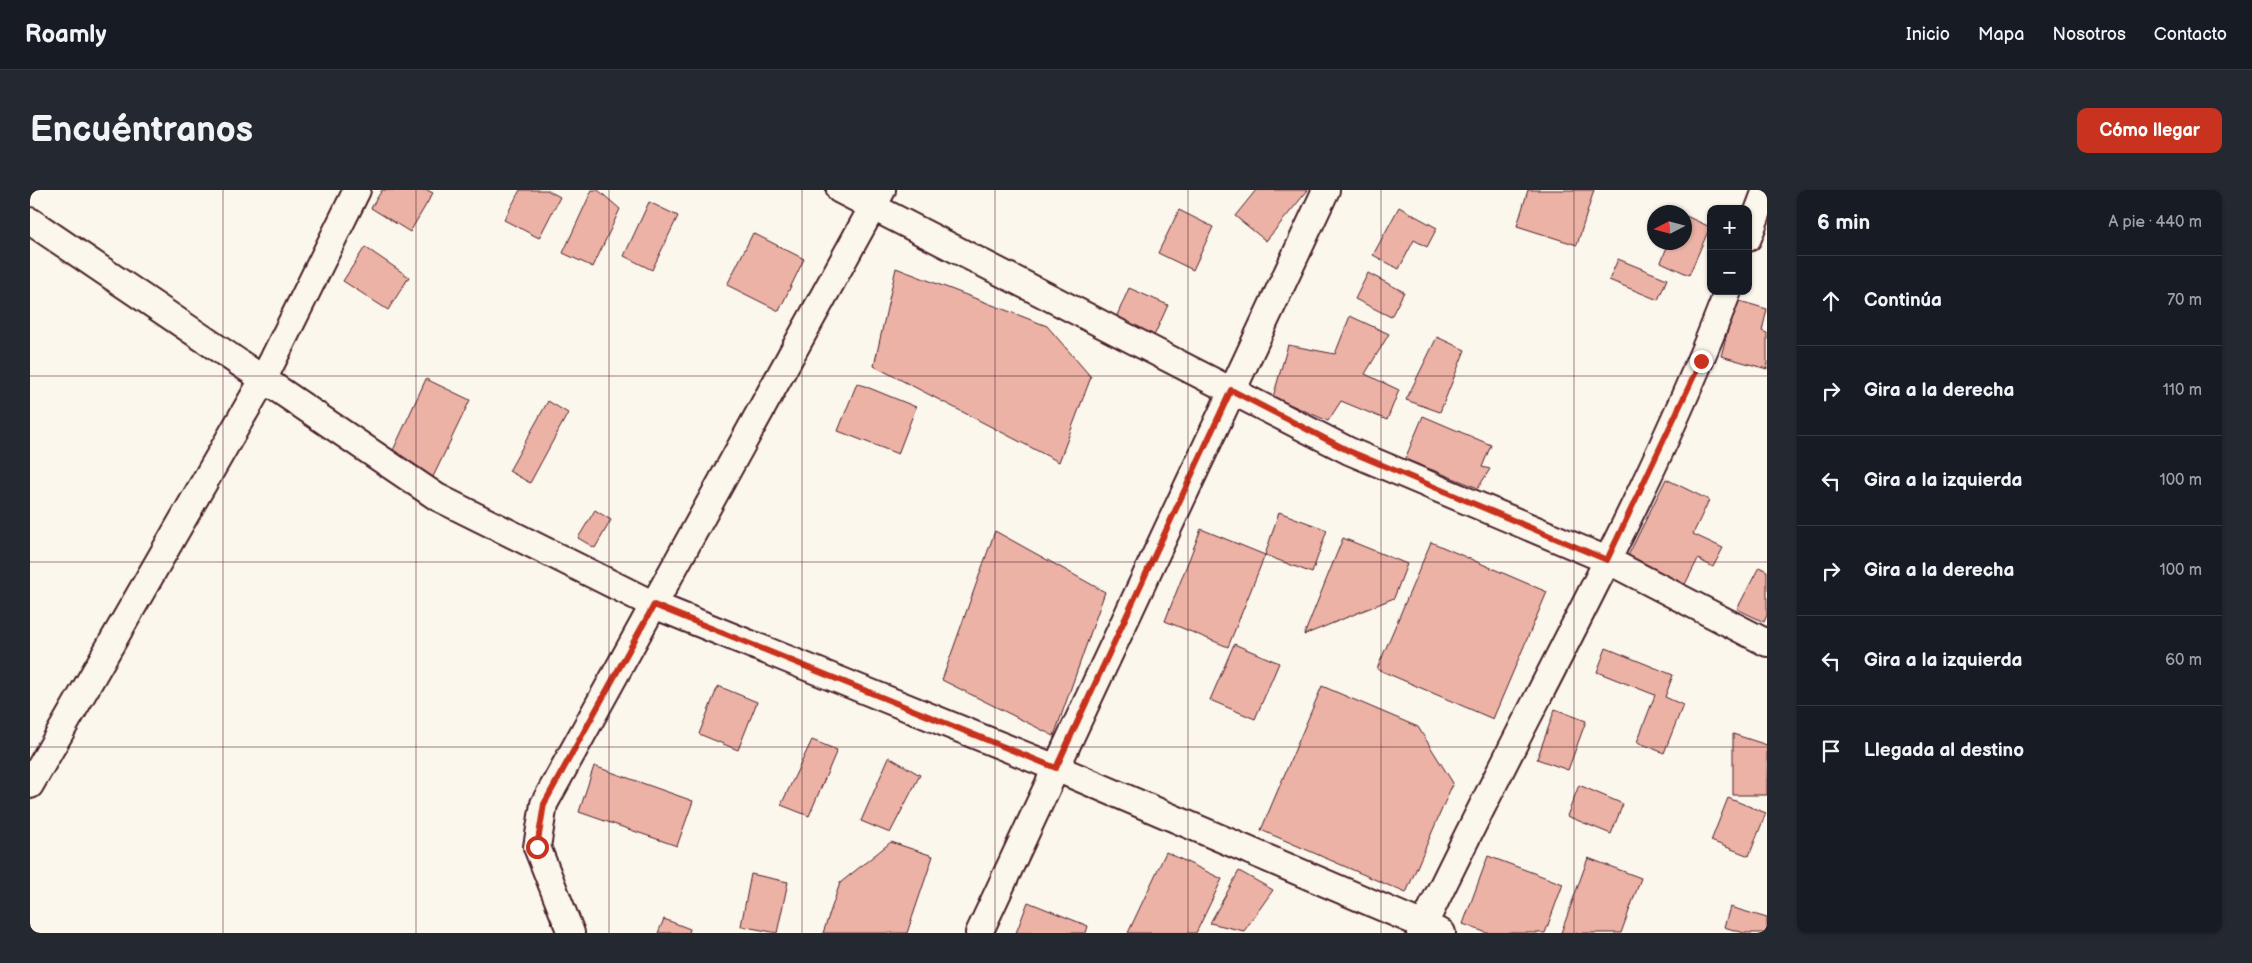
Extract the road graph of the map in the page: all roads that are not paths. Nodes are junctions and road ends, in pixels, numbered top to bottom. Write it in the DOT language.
graph roads {
  1 [pos="358,190"];
  2 [pos="840,190"];
  3 [pos="1326,190"];
  4 [pos="1760,192"];
  5 [pos="877,198"];
  6 [pos="30,221"];
  7 [pos="1752,223"];
  8 [pos="1726,295"];
  9 [pos="263,380"];
  10 [pos="1231,390"];
  11 [pos="1607,560"];
  12 [pos="654,605"];
  13 [pos="1767,643"];
  14 [pos="1056,768"];
  15 [pos="30,785"];
  16 [pos="1428,931"];
  17 [pos="571,933"];
  18 [pos="980,933"];
  1 -- 9 [label="street"];
  2 -- 5 [label="street"];
  3 -- 10 [label="street"];
  4 -- 7 [label="street"];
  5 -- 10 [label="street"];
  5 -- 12 [label="street"];
  6 -- 9 [label="street"];
  8 -- 11 [label="street"];
  9 -- 12 [label="street"];
  9 -- 15 [label="street"];
  10 -- 11 [label="street"];
  10 -- 14 [label="street"];
  11 -- 13 [label="street"];
  11 -- 16 [label="street"];
  12 -- 14 [label="street"];
  12 -- 17 [label="street"];
  14 -- 16 [label="street"];
  14 -- 18 [label="street"];
}
